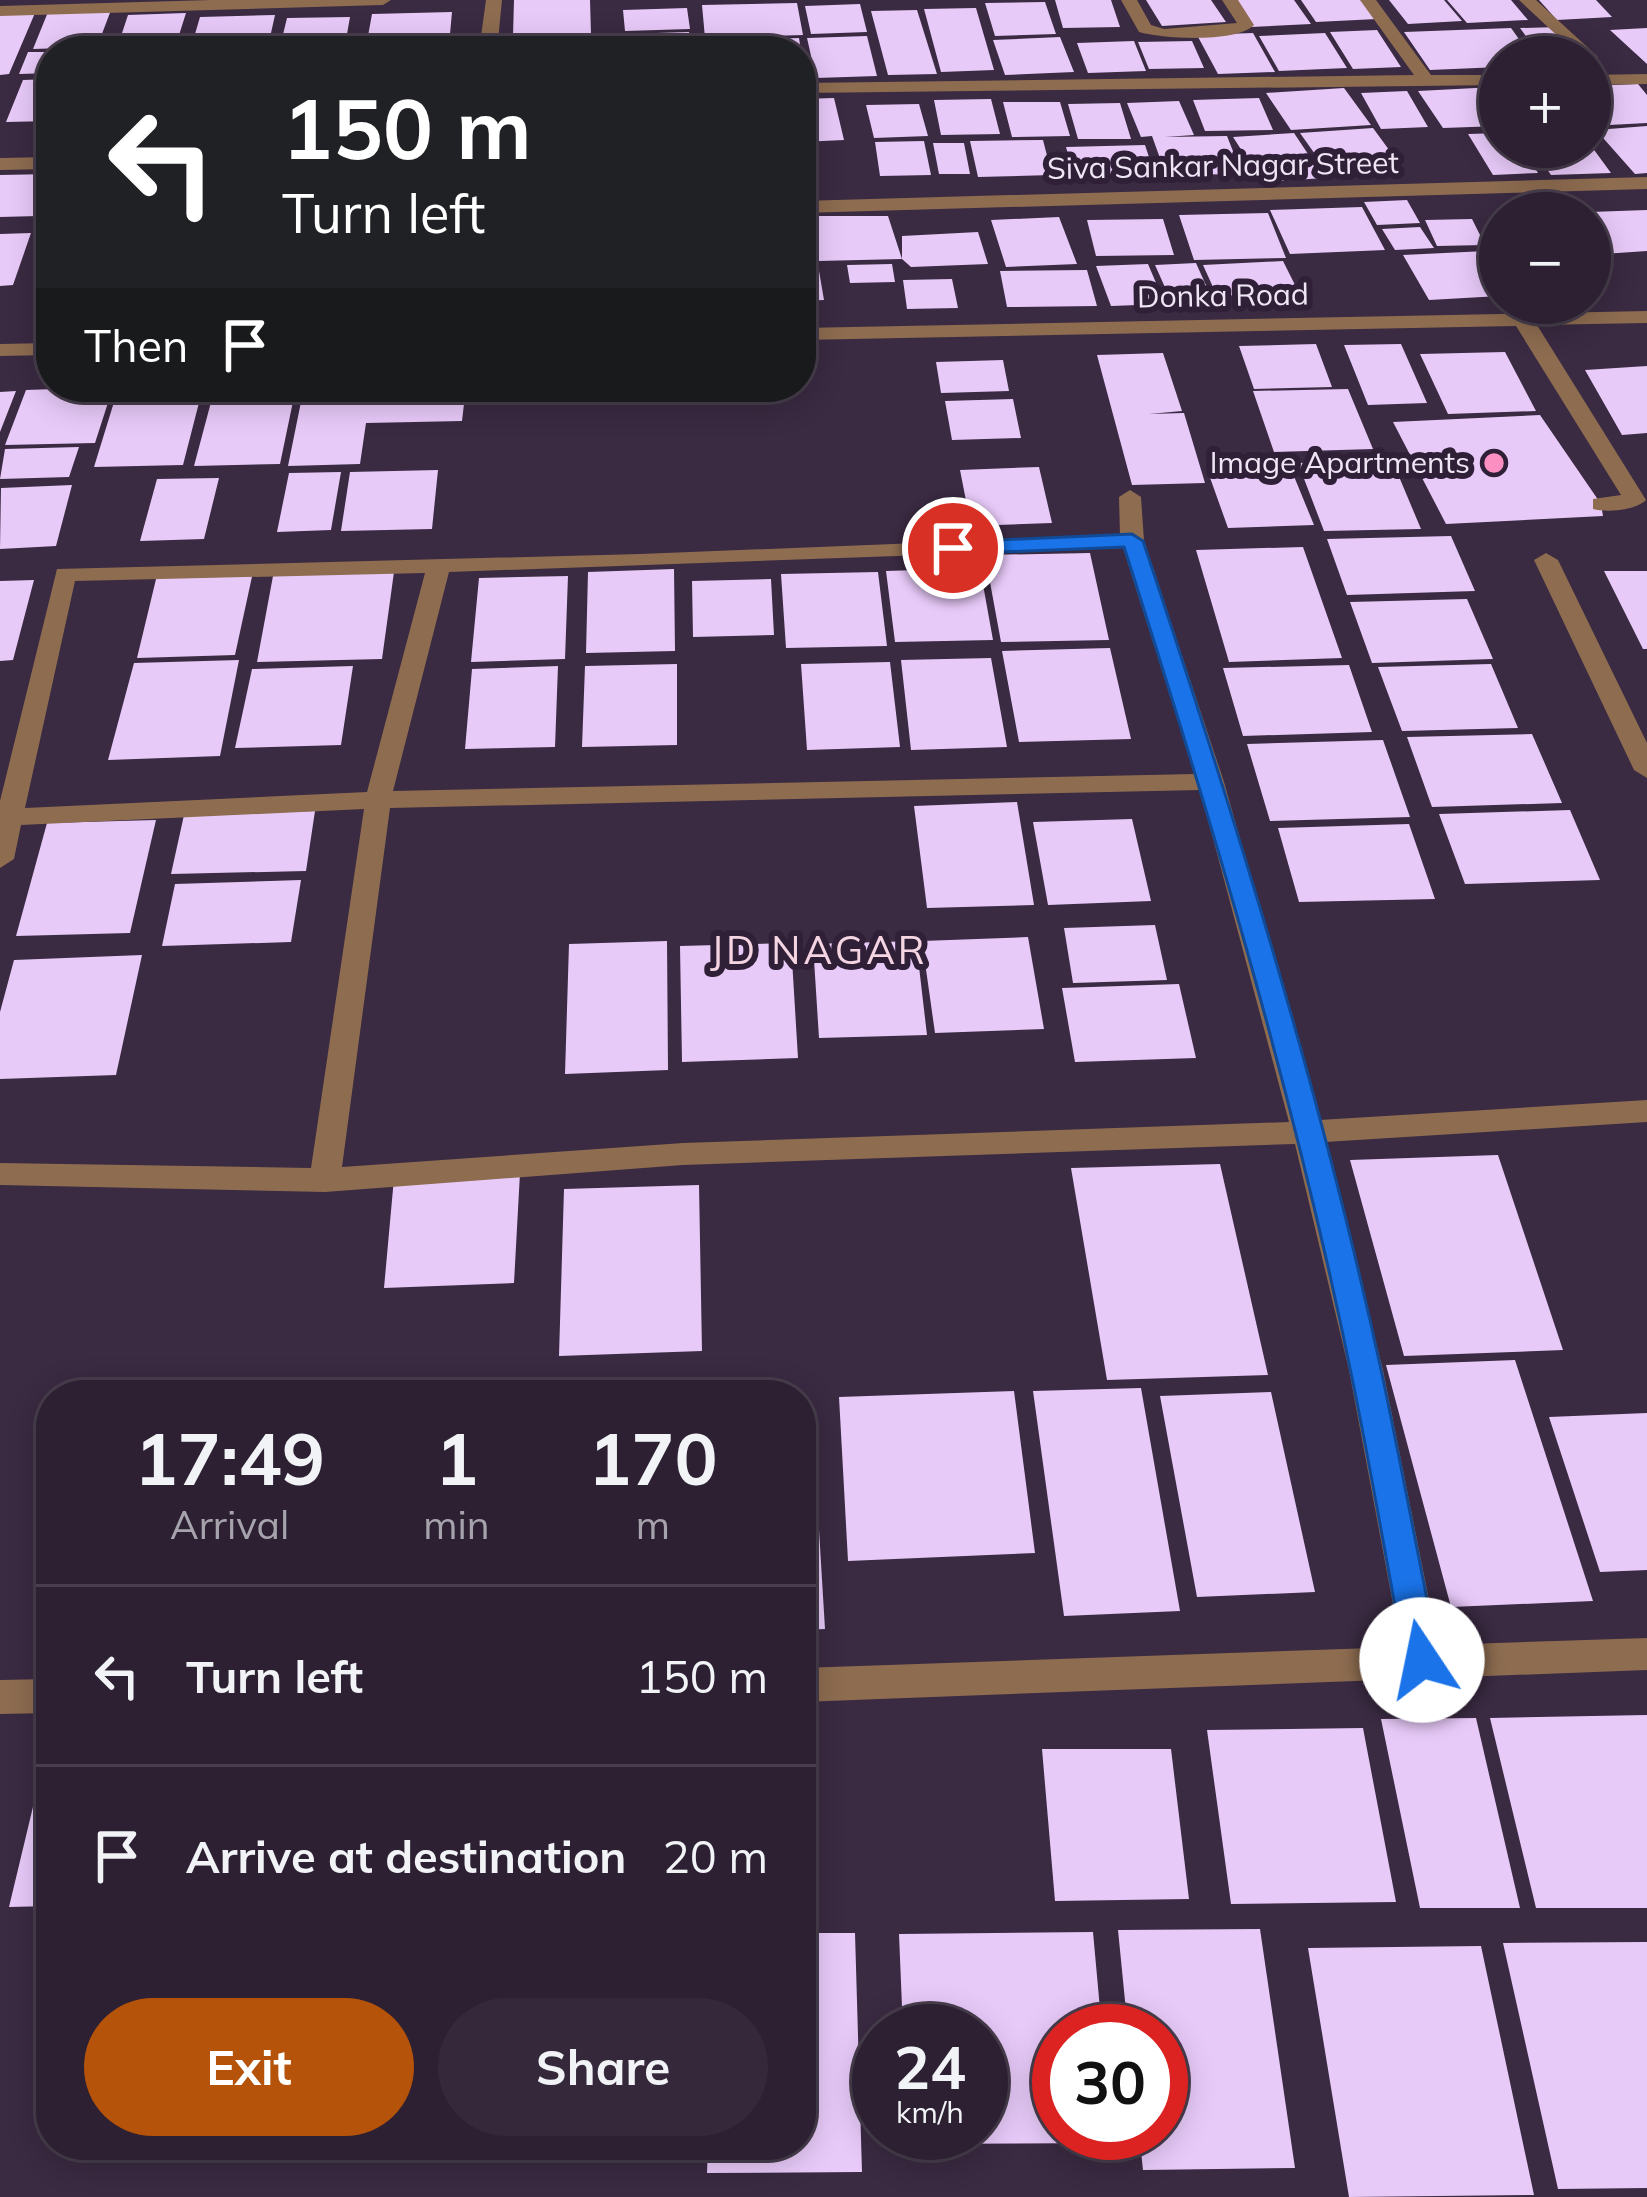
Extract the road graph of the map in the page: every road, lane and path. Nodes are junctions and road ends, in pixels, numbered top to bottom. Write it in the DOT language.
graph roads {
  1 [pos="383,0"];
  2 [pos="494,0"];
  3 [pos="1129,0"];
  4 [pos="1230,0"];
  5 [pos="1368,0"];
  6 [pos="1527,0"];
  7 [pos="187,2"];
  8 [pos="0,11"];
  9 [pos="490,36"];
  10 [pos="1572,36"];
  11 [pos="1647,79"];
  12 [pos="1426,80"];
  13 [pos="1479,80"];
  14 [pos="1611,80"];
  15 [pos="816,88"];
  16 [pos="36,163"];
  17 [pos="0,164"];
  18 [pos="1647,183"];
  19 [pos="816,207"];
  20 [pos="1647,317"];
  21 [pos="1611,318"];
  22 [pos="1479,321"];
  23 [pos="1525,324"];
  24 [pos="816,334"];
  25 [pos="36,349"];
  26 [pos="0,350"];
  27 [pos="1130,497"];
  28 [pos="1601,504"];
  29 [pos="1132,541"];
  30 [pos="1546,560"];
  31 [pos="439,566"];
  32 [pos="1647,711"];
  33 [pos="1619,712"];
  34 [pos="1647,770"];
  35 [pos="1211,782"];
  36 [pos="378,800"];
  37 [pos="5,818"];
  38 [pos="0,859"];
  39 [pos="1647,1111"];
  40 [pos="1307,1132"];
  41 [pos="0,1174"];
  42 [pos="326,1180"];
  43 [pos="1647,1654"];
  44 [pos="1422,1660"];
  45 [pos="816,1684"];
  46 [pos="36,1696"];
  47 [pos="0,1697"];
  1 -- 7 [label="street"];
  2 -- 9 [label="street"];
  3 -- 4 [label="street"];
  5 -- 12 [label="street"];
  6 -- 10 [label="street"];
  7 -- 8 [label="street"];
  11 -- 14 [label="street"];
  12 -- 13 [label="street"];
  12 -- 15 [label="street"];
  16 -- 17 [label="street"];
  18 -- 19 [label="street, Siva Sankar Nagar Street"];
  20 -- 21 [label="street, Donka Road"];
  22 -- 24 [label="street, Donka Road"];
  23 -- 28 [label="street"];
  25 -- 26 [label="street"];
  27 -- 29 [label="street"];
  29 -- 31 [label="street"];
  29 -- 35 [label="street"];
  30 -- 33 [label="street"];
  31 -- 36 [label="street"];
  31 -- 37 [label="street"];
  32 -- 33 [label="street"];
  33 -- 34 [label="street"];
  35 -- 36 [label="street"];
  35 -- 40 [label="street"];
  36 -- 37 [label="street"];
  36 -- 42 [label="street"];
  37 -- 38 [label="street"];
  39 -- 40 [label="street"];
  40 -- 42 [label="street"];
  40 -- 44 [label="street"];
  41 -- 42 [label="street"];
  43 -- 44 [label="street"];
  44 -- 45 [label="street"];
  46 -- 47 [label="street"];
}
